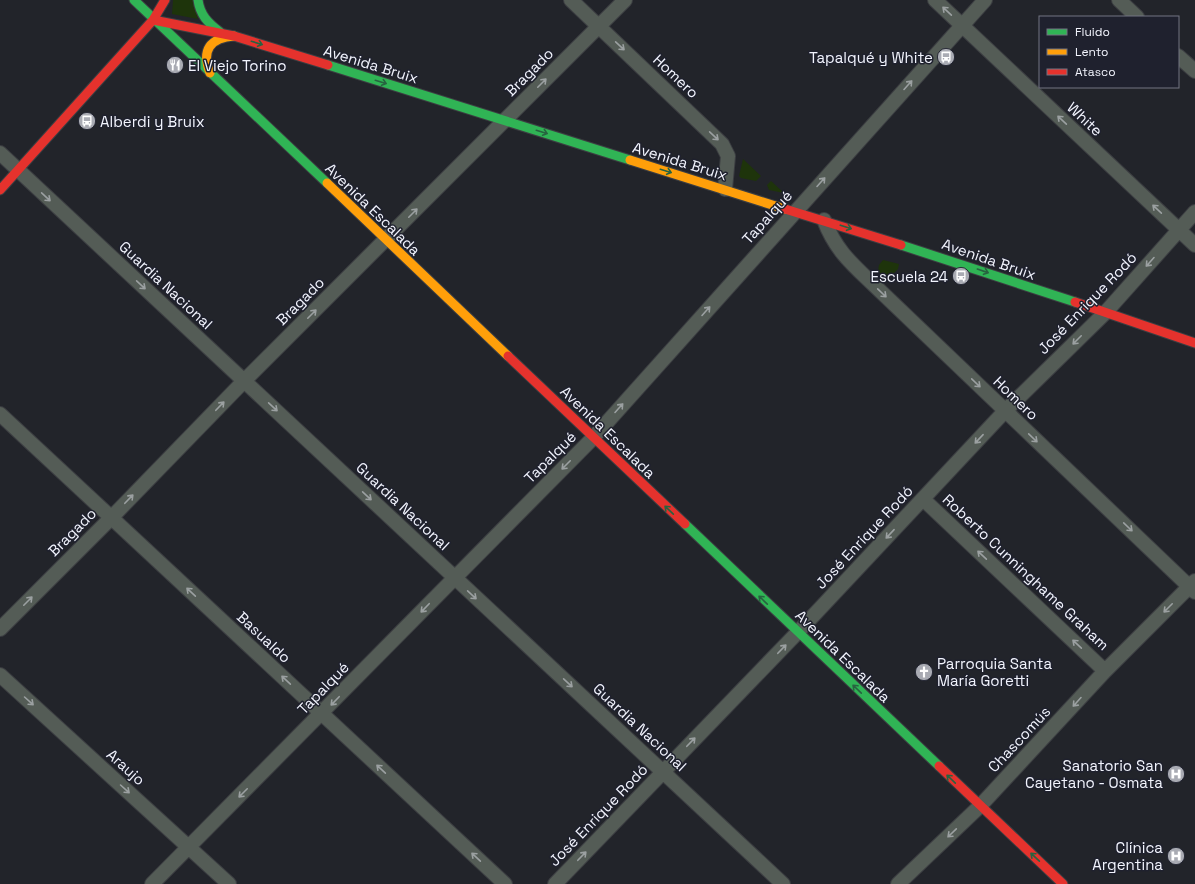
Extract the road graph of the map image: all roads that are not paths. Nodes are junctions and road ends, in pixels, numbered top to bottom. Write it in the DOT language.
graph roads {
  1 [pos="134,0"];
  2 [pos="165,0"];
  3 [pos="198,0"];
  4 [pos="571,0"];
  5 [pos="625,0"];
  6 [pos="935,0"];
  7 [pos="985,0"];
  8 [pos="1119,0"];
  9 [pos="1136,16"];
  10 [pos="154,20"];
  11 [pos="962,26"];
  12 [pos="599,27"];
  13 [pos="220,32"];
  14 [pos="234,36"];
  15 [pos="1179,57"];
  16 [pos="1195,72"];
  17 [pos="210,73"];
  18 [pos="505,121"];
  19 [pos="0,153"];
  20 [pos="17,170"];
  21 [pos="725,189"];
  22 [pos="0,190"];
  23 [pos="795,211"];
  24 [pos="1195,212"];
  25 [pos="824,220"];
  26 [pos="1179,230"];
  27 [pos="385,241"];
  28 [pos="1195,245"];
  29 [pos="1105,313"];
  30 [pos="1195,343"];
  31 [pos="244,381"];
  32 [pos="1005,411"];
  33 [pos="0,414"];
  34 [pos="593,438"];
  35 [pos="923,499"];
  36 [pos="111,518"];
  37 [pos="454,578"];
  38 [pos="1193,586"];
  39 [pos="0,629"];
  40 [pos="798,632"];
  41 [pos="1105,671"];
  42 [pos="0,675"];
  43 [pos="322,714"];
  44 [pos="663,771"];
  45 [pos="980,806"];
  46 [pos="189,847"];
  47 [pos="152,884"];
  48 [pos="229,884"];
  49 [pos="505,884"];
  50 [pos="555,884"];
  51 [pos="783,884"];
  52 [pos="898,884"];
  53 [pos="1063,884"];
  1 -- 10 [label="main road, Avenida Escalada"];
  2 -- 10 [label="main road"];
  3 -- 13 [label="main road"];
  4 -- 12 [label="street, Homero"];
  5 -- 12 [label="street, Bragado"];
  11 -- 6 [label="street, White, one-way"];
  7 -- 11 [label="street, Tapalqué"];
  8 -- 9 [label="street"];
  10 -- 13 [label="main road, Avenida Bruix"];
  10 -- 17 [label="main road, Avenida Escalada"];
  10 -- 20 [label="main road"];
  23 -- 11 [label="street, Tapalqué, one-way"];
  26 -- 11 [label="street, White, one-way"];
  18 -- 12 [label="street, Bragado, one-way"];
  12 -- 21 [label="street, Homero, one-way"];
  13 -- 14 [label="main road, Avenida Bruix"];
  14 -- 17 [label="main road"];
  14 -- 18 [label="main road, Avenida Bruix, one-way"];
  15 -- 16 [label="street"];
  17 -- 27 [label="main road, Avenida Escalada"];
  18 -- 21 [label="main road, Avenida Bruix, one-way"];
  27 -- 18 [label="street, Bragado, one-way"];
  19 -- 20 [label="street, Guardia Nacional"];
  20 -- 22 [label="main road"];
  20 -- 31 [label="street, Guardia Nacional, one-way"];
  21 -- 23 [label="main road, Avenida Bruix"];
  23 -- 25 [label="main road, Avenida Bruix"];
  34 -- 23 [label="street, Tapalqué, one-way"];
  24 -- 26 [label="street, José Enrique Rodó"];
  25 -- 29 [label="main road, Avenida Bruix, one-way"];
  25 -- 32 [label="street, Homero, one-way"];
  26 -- 28 [label="street, White"];
  26 -- 29 [label="street, José Enrique Rodó, one-way"];
  31 -- 27 [label="street, Bragado, one-way"];
  27 -- 34 [label="main road, Avenida Escalada"];
  29 -- 30 [label="main road, Avenida Bruix"];
  29 -- 32 [label="street, José Enrique Rodó, one-way"];
  36 -- 31 [label="street, Bragado, one-way"];
  31 -- 37 [label="street, Guardia Nacional, one-way"];
  32 -- 35 [label="street, José Enrique Rodó, one-way"];
  32 -- 38 [label="street, Homero, one-way"];
  33 -- 36 [label="street, Basualdo"];
  34 -- 37 [label="street, Tapalqué, one-way"];
  40 -- 34 [label="main road, Avenida Escalada, one-way"];
  35 -- 40 [label="street, José Enrique Rodó, one-way"];
  41 -- 35 [label="street, Roberto Cunninghame Graham, one-way"];
  39 -- 36 [label="street, Bragado, one-way"];
  43 -- 36 [label="street, Basualdo, one-way"];
  37 -- 43 [label="street, Tapalqué, one-way"];
  37 -- 44 [label="street, Guardia Nacional, one-way"];
  38 -- 41 [label="street, Chascomús, one-way"];
  44 -- 40 [label="street, José Enrique Rodó, one-way"];
  45 -- 40 [label="main road, Avenida Escalada, one-way"];
  41 -- 45 [label="street, Chascomús, one-way"];
  42 -- 46 [label="street, Araujo, one-way"];
  43 -- 46 [label="street, Tapalqué, one-way"];
  49 -- 43 [label="street, Basualdo, one-way"];
  50 -- 44 [label="street, José Enrique Rodó, one-way"];
  44 -- 51 [label="street, Guardia Nacional"];
  45 -- 52 [label="street, Chascomús, one-way"];
  53 -- 45 [label="main road, Avenida Escalada, one-way"];
  46 -- 47 [label="street, Tapalqué"];
  46 -- 48 [label="street, Araujo"];
}
